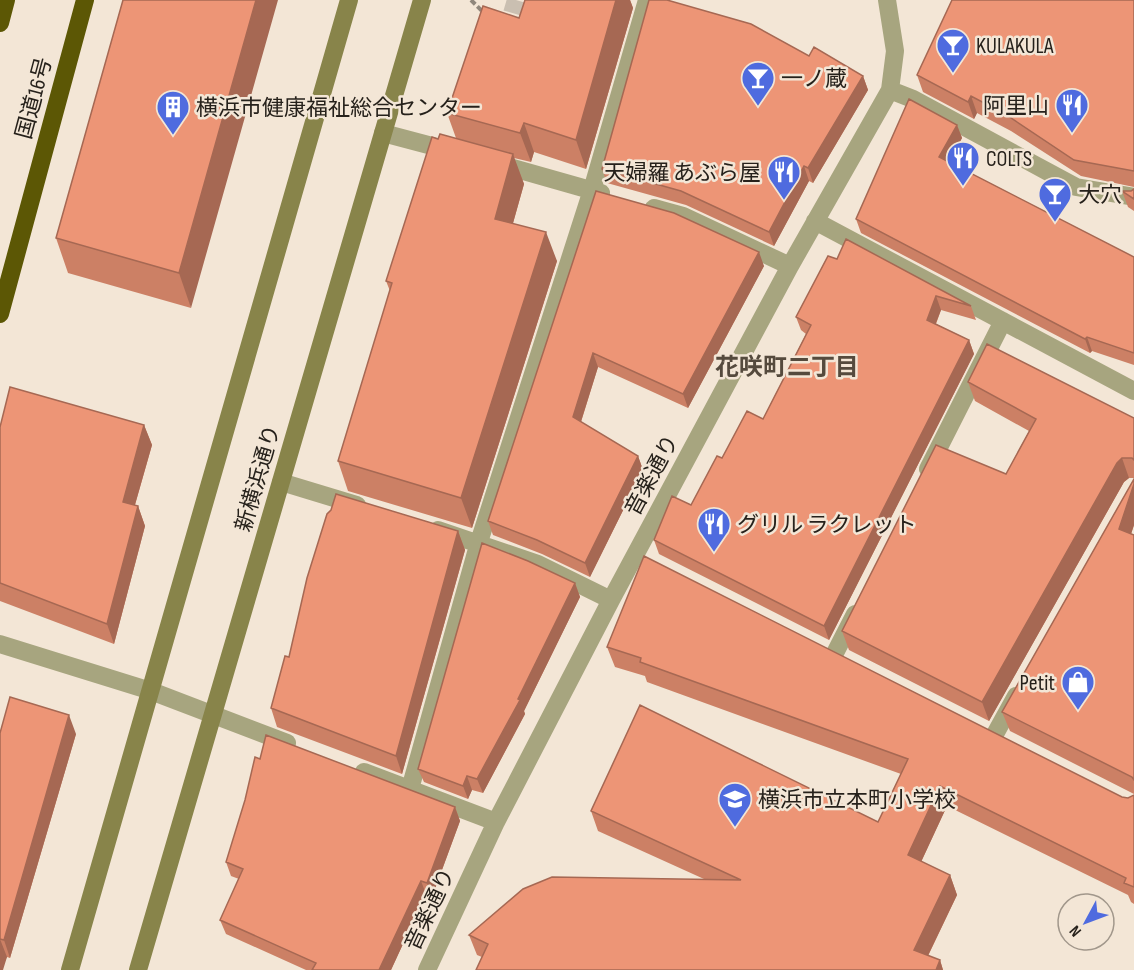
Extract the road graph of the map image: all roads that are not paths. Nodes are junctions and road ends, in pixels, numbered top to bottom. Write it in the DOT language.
graph roads {
  1 [pos="6,0"];
  2 [pos="85,0"];
  3 [pos="350,0"];
  4 [pos="422,0"];
  5 [pos="647,0"];
  6 [pos="888,0"];
  7 [pos="0,23"];
  8 [pos="890,90"];
  9 [pos="383,133"];
  10 [pos="592,190"];
  11 [pos="614,196"];
  12 [pos="1134,197"];
  13 [pos="637,203"];
  14 [pos="815,221"];
  15 [pos="790,266"];
  16 [pos="0,314"];
  17 [pos="1003,321"];
  18 [pos="1134,391"];
  19 [pos="281,482"];
  20 [pos="919,488"];
  21 [pos="371,509"];
  22 [pos="425,526"];
  23 [pos="479,542"];
  24 [pos="636,555"];
  25 [pos="654,564"];
  26 [pos="611,600"];
  27 [pos="860,603"];
  28 [pos="0,644"];
  29 [pos="814,645"];
  30 [pos="834,655"];
  31 [pos="855,666"];
  32 [pos="1023,684"];
  33 [pos="152,691"];
  34 [pos="213,715"];
  35 [pos="1014,746"];
  36 [pos="304,750"];
  37 [pos="346,765"];
  38 [pos="410,789"];
  39 [pos="496,822"];
  40 [pos="70,970"];
  41 [pos="138,970"];
  42 [pos="427,970"];
  1 -- 7 [label="highway"];
  2 -- 16 [label="highway, 国道16号"];
  3 -- 33 [label="street, 新横浜通り"];
  4 -- 9 [label="street, 新横浜通り"];
  5 -- 10 [label="street"];
  6 -- 8 [label="street, 音楽通り"];
  8 -- 12 [label="street"];
  8 -- 14 [label="street, 音楽通り"];
  9 -- 10 [label="street"];
  9 -- 19 [label="street, 新横浜通り"];
  10 -- 11 [label="street"];
  10 -- 23 [label="street"];
  13 -- 15 [label="street"];
  14 -- 15 [label="street, 音楽通り"];
  14 -- 17 [label="street"];
  15 -- 24 [label="street, 音楽通り"];
  17 -- 18 [label="street"];
  17 -- 20 [label="street"];
  19 -- 21 [label="street"];
  19 -- 34 [label="street, 新横浜通り"];
  22 -- 23 [label="street"];
  23 -- 26 [label="street"];
  23 -- 38 [label="street"];
  24 -- 25 [label="street"];
  24 -- 26 [label="street, 音楽通り"];
  26 -- 39 [label="street, 音楽通り"];
  27 -- 30 [label="street"];
  28 -- 33 [label="street"];
  29 -- 30 [label="street"];
  30 -- 31 [label="street"];
  32 -- 35 [label="street"];
  33 -- 34 [label="street"];
  33 -- 40 [label="street, 新横浜通り"];
  34 -- 36 [label="street"];
  34 -- 41 [label="street, 新横浜通り"];
  37 -- 38 [label="street"];
  38 -- 39 [label="street"];
  39 -- 42 [label="street, 音楽通り"];
}
